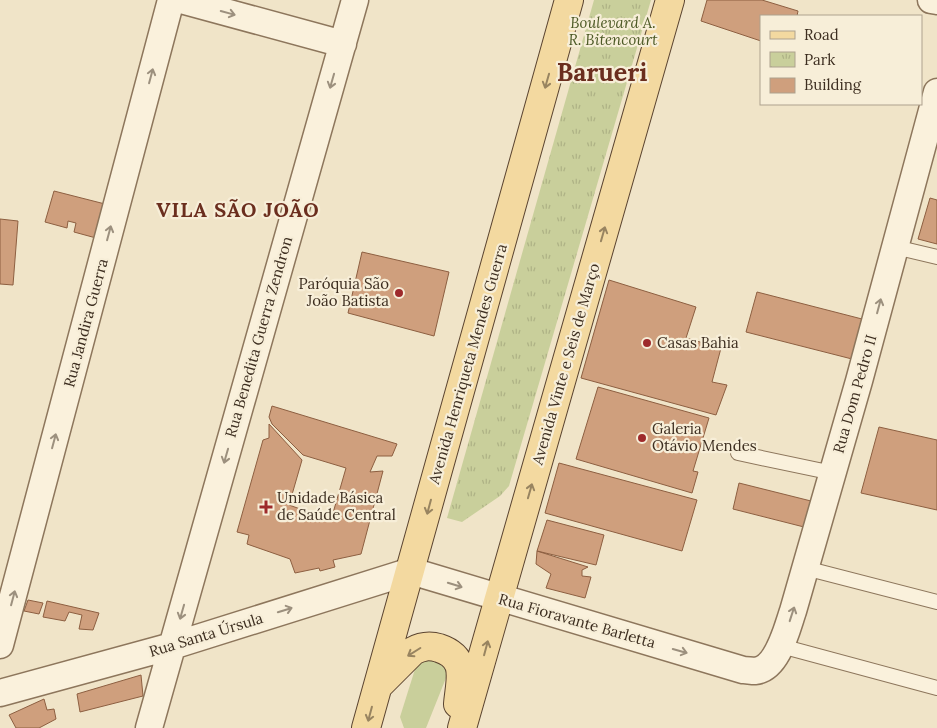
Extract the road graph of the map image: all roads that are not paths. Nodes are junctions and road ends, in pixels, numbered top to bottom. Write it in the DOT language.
graph roads {
  1 [pos="171,0"];
  2 [pos="180,0"];
  3 [pos="354,0"];
  4 [pos="569,0"];
  5 [pos="670,0"];
  6 [pos="931,0"];
  7 [pos="937,1"];
  8 [pos="343,44"];
  9 [pos="937,92"];
  10 [pos="931,142"];
  11 [pos="895,247"];
  12 [pos="937,257"];
  13 [pos="738,452"];
  14 [pos="832,473"];
  15 [pos="806,568"];
  16 [pos="411,571"];
  17 [pos="499,598"];
  18 [pos="937,602"];
  19 [pos="0,645"];
  20 [pos="172,646"];
  21 [pos="781,646"];
  22 [pos="743,670"];
  23 [pos="378,686"];
  24 [pos="937,688"];
  25 [pos="0,693"];
  26 [pos="148,728"];
  27 [pos="366,728"];
  28 [pos="456,728"];
  29 [pos="462,728"];
  19 -- 1 [label="street, Rua Jandira Guerra, one-way"];
  2 -- 8 [label="street, one-way"];
  3 -- 8 [label="street, Rua Benedita Guerra Zendron"];
  4 -- 16 [label="main road, Avenida Henriqueta Mendes Guerra, one-way"];
  17 -- 5 [label="main road, Avenida Vinte e Seis de Março, one-way"];
  6 -- 7 [label="street"];
  8 -- 20 [label="street, Rua Benedita Guerra Zendron, one-way"];
  9 -- 10 [label="street, Rua Dom Pedro II"];
  10 -- 11 [label="street, Rua Dom Pedro II"];
  11 -- 12 [label="lane"];
  14 -- 11 [label="street, Rua Dom Pedro II, one-way"];
  13 -- 14 [label="lane"];
  14 -- 15 [label="street, Rua Dom Pedro II"];
  15 -- 18 [label="lane"];
  21 -- 15 [label="street, Rua Dom Pedro II, one-way"];
  16 -- 17 [label="street, Rua Fioravante Barletta, one-way"];
  20 -- 16 [label="street, Rua Santa Úrsula, one-way"];
  16 -- 23 [label="main road, Avenida Henriqueta Mendes Guerra"];
  17 -- 22 [label="street, Rua Fioravante Barletta, one-way"];
  29 -- 17 [label="main road, Avenida Vinte e Seis de Março, one-way"];
  20 -- 25 [label="street, Rua Santa Úrsula"];
  20 -- 26 [label="street, Rua Benedita Guerra Zendron"];
  21 -- 22 [label="street, Rua Dom Pedro II"];
  21 -- 24 [label="lane"];
  23 -- 27 [label="main road, Avenida Henriqueta Mendes Guerra, one-way"];
  28 -- 23 [label="main road, one-way"];
}
